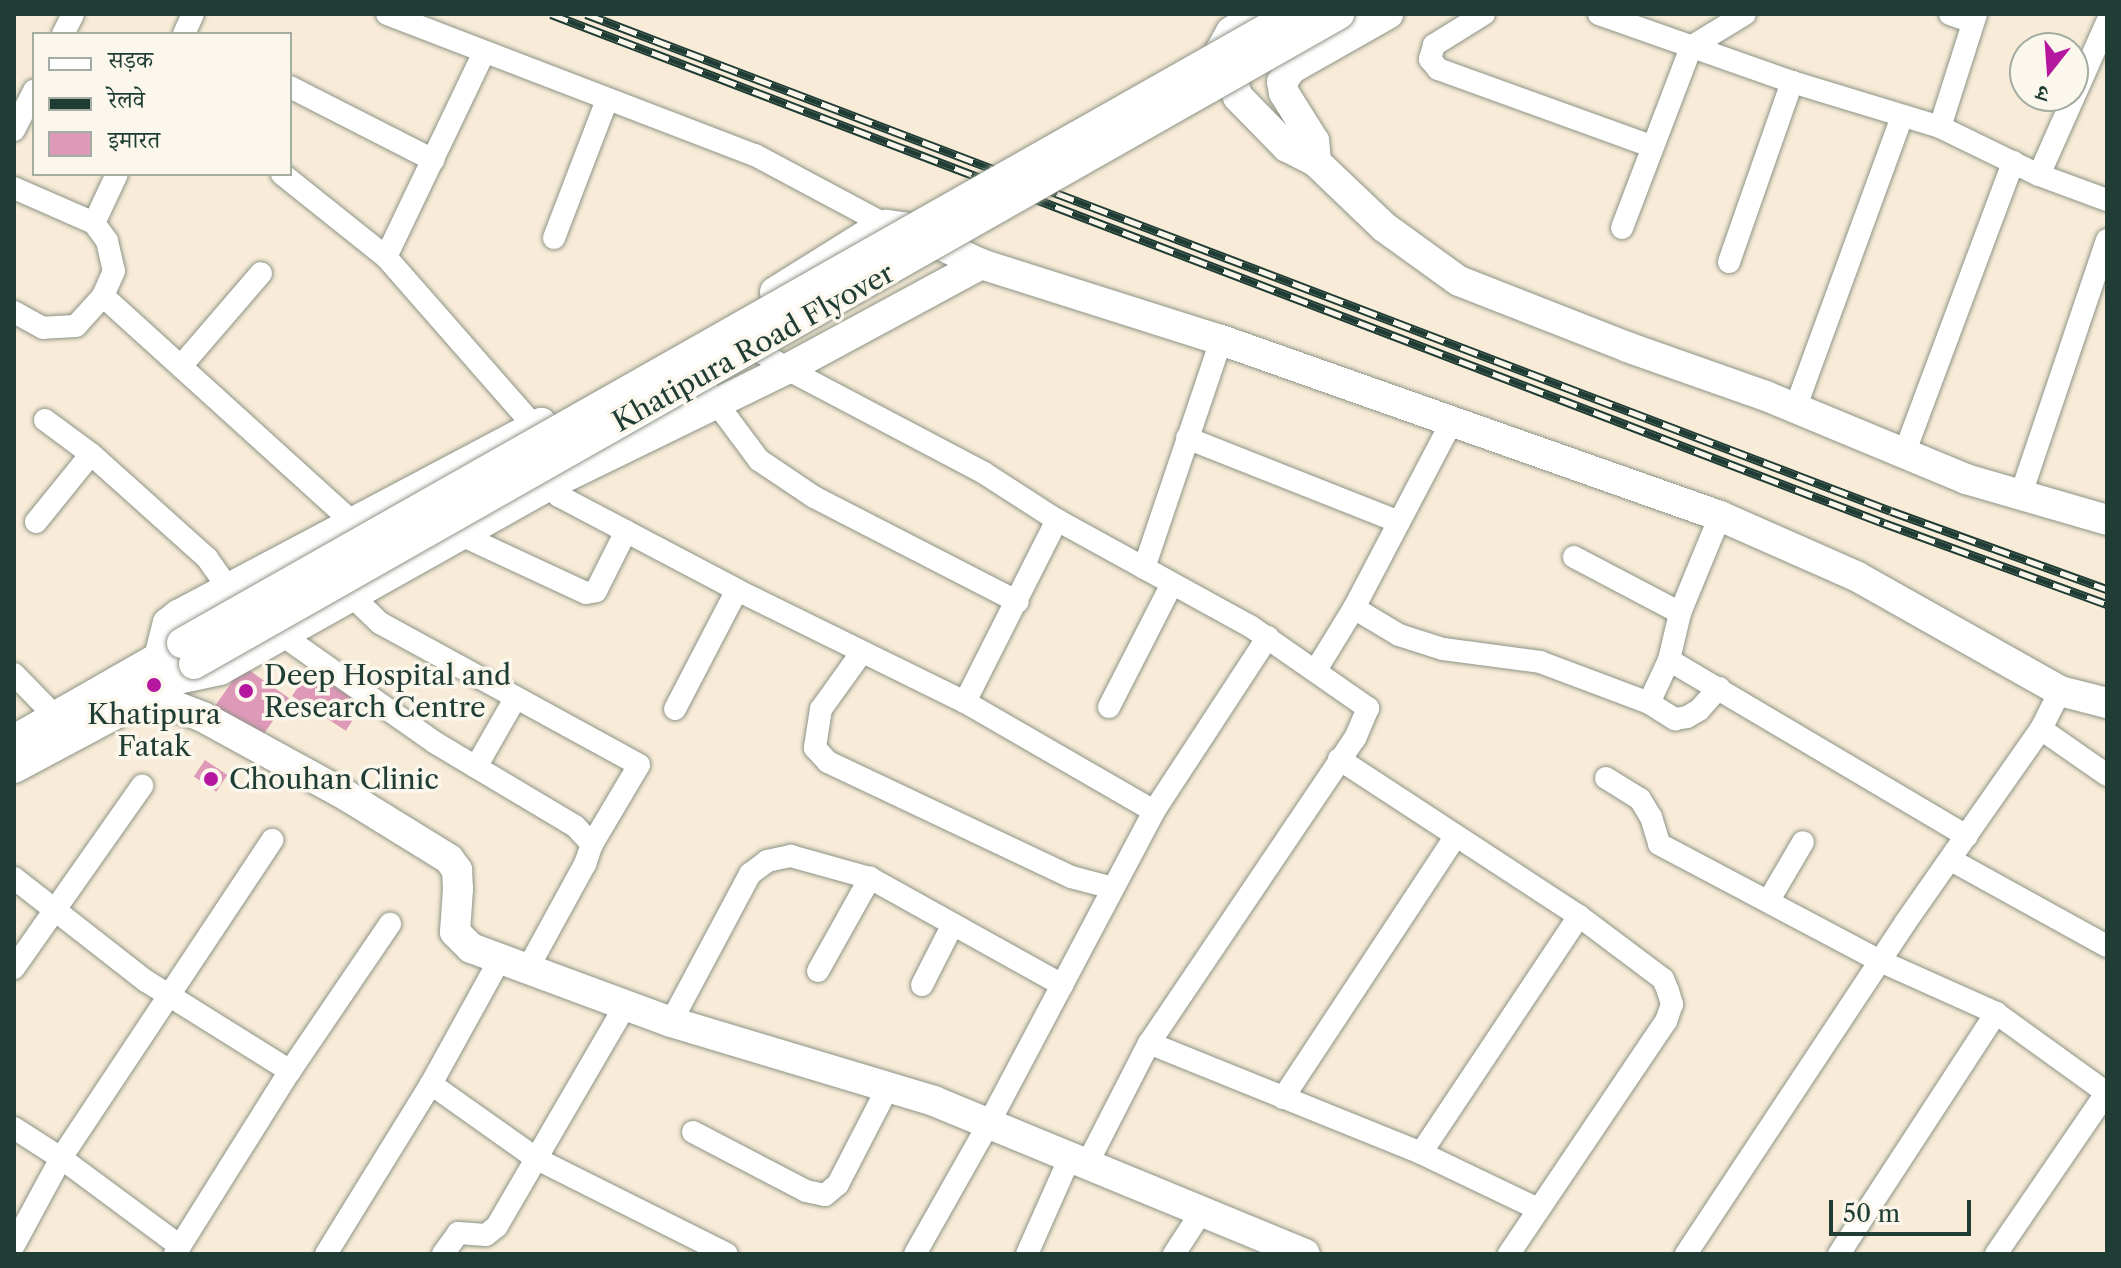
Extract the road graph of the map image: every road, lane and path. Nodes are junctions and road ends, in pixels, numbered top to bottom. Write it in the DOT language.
graph roads {
  1 [pos="73,14"];
  2 [pos="387,14"];
  3 [pos="1257,14"];
  4 [pos="1293,14"];
  5 [pos="1339,14"];
  6 [pos="1388,14"];
  7 [pos="1484,14"];
  8 [pos="1599,14"];
  9 [pos="1745,14"];
  10 [pos="1950,14"];
  11 [pos="1974,18"];
  12 [pos="2107,24"];
  13 [pos="64,32"];
  14 [pos="1691,47"];
  15 [pos="484,52"];
  16 [pos="1792,82"];
  17 [pos="292,88"];
  18 [pos="32,95"];
  19 [pos="607,100"];
  20 [pos="1902,116"];
  21 [pos="1940,127"];
  22 [pos="14,130"];
  23 [pos="1651,146"];
  24 [pos="433,160"];
  25 [pos="1316,162"];
  26 [pos="2013,162"];
  27 [pos="2039,175"];
  28 [pos="116,176"];
  29 [pos="285,176"];
  30 [pos="14,188"];
  31 [pos="2107,200"];
  32 [pos="94,223"];
  33 [pos="886,225"];
  34 [pos="1622,228"];
  35 [pos="554,238"];
  36 [pos="2107,240"];
  37 [pos="386,257"];
  38 [pos="1729,262"];
  39 [pos="981,264"];
  40 [pos="261,273"];
  41 [pos="103,296"];
  42 [pos="14,312"];
  43 [pos="721,326"];
  44 [pos="1221,340"];
  45 [pos="679,349"];
  46 [pos="182,365"];
  47 [pos="787,369"];
  48 [pos="715,401"];
  49 [pos="1795,409"];
  50 [pos="45,420"];
  51 [pos="1451,423"];
  52 [pos="534,426"];
  53 [pos="1187,438"];
  54 [pos="91,454"];
  55 [pos="1904,454"];
  56 [pos="549,485"];
  57 [pos="2021,494"];
  58 [pos="1720,516"];
  59 [pos="1057,520"];
  60 [pos="2107,520"];
  61 [pos="36,522"];
  62 [pos="352,522"];
  63 [pos="1399,522"];
  64 [pos="626,531"];
  65 [pos="459,534"];
  66 [pos="1574,557"];
  67 [pos="1144,568"];
  68 [pos="1172,584"];
  69 [pos="228,588"];
  70 [pos="737,590"];
  71 [pos="354,598"];
  72 [pos="1018,602"];
  73 [pos="1354,608"];
  74 [pos="1680,613"];
  75 [pos="282,635"];
  76 [pos="1268,637"];
  77 [pos="862,652"];
  78 [pos="1669,660"];
  79 [pos="170,668"];
  80 [pos="1316,670"];
  81 [pos="14,674"];
  82 [pos="1719,688"];
  83 [pos="2060,691"];
  84 [pos="515,699"];
  85 [pos="965,702"];
  86 [pos="1649,703"];
  87 [pos="2107,703"];
  88 [pos="1109,707"];
  89 [pos="675,709"];
  90 [pos="56,717"];
  91 [pos="2041,729"];
  92 [pos="14,740"];
  93 [pos="1339,759"];
  94 [pos="476,767"];
  95 [pos="14,768"];
  96 [pos="2107,775"];
  97 [pos="1606,778"];
  98 [pos="142,786"];
  99 [pos="1154,811"];
  100 [pos="1456,836"];
  101 [pos="1967,836"];
  102 [pos="272,840"];
  103 [pos="1803,842"];
  104 [pos="592,844"];
  105 [pos="1951,860"];
  106 [pos="14,878"];
  107 [pos="870,878"];
  108 [pos="1113,888"];
  109 [pos="1769,900"];
  110 [pos="56,911"];
  111 [pos="1579,916"];
  112 [pos="390,924"];
  113 [pos="953,924"];
  114 [pos="2107,946"];
  115 [pos="1880,961"];
  116 [pos="515,963"];
  117 [pos="14,968"];
  118 [pos="818,971"];
  119 [pos="922,985"];
  120 [pos="1062,985"];
  121 [pos="170,997"];
  122 [pos="625,1006"];
  123 [pos="1996,1013"];
  124 [pos="671,1022"];
  125 [pos="1149,1043"];
  126 [pos="290,1071"];
  127 [pos="431,1084"];
  128 [pos="888,1087"];
  129 [pos="2107,1092"];
  130 [pos="1283,1098"];
  131 [pos="989,1123"];
  132 [pos="14,1128"];
  133 [pos="693,1132"];
  134 [pos="1421,1153"];
  135 [pos="61,1158"];
  136 [pos="537,1159"];
  137 [pos="1078,1161"];
  138 [pos="1538,1209"];
  139 [pos="1202,1211"];
  140 [pos="14,1245"];
  141 [pos="177,1250"];
  142 [pos="1698,1250"];
  143 [pos="1301,1253"];
  144 [pos="326,1254"];
  145 [pos="443,1254"];
  146 [pos="727,1254"];
  147 [pos="915,1254"];
  148 [pos="1027,1254"];
  149 [pos="1174,1254"];
  150 [pos="1509,1254"];
  151 [pos="1839,1254"];
  152 [pos="1996,1254"];
  1 -- 13 [label="street"];
  2 -- 15 [label="street"];
  3 -- 25 [label="street"];
  4 -- 79 [label="street, Khatipura Road Flyover, bridge"];
  5 -- 79 [label="street, Khatipura Road Flyover, bridge"];
  6 -- 25 [label="street"];
  7 -- 23 [label="street"];
  8 -- 14 [label="street"];
  9 -- 14 [label="street"];
  10 -- 11 [label="street"];
  11 -- 21 [label="street"];
  12 -- 27 [label="street"];
  14 -- 16 [label="street"];
  14 -- 23 [label="street"];
  15 -- 19 [label="street"];
  15 -- 24 [label="street"];
  16 -- 20 [label="street"];
  16 -- 38 [label="street"];
  17 -- 24 [label="street"];
  18 -- 22 [label="street"];
  19 -- 33 [label="street"];
  19 -- 35 [label="street"];
  20 -- 21 [label="street"];
  20 -- 49 [label="street"];
  21 -- 26 [label="street"];
  23 -- 34 [label="street"];
  24 -- 37 [label="street"];
  25 -- 49 [label="street"];
  26 -- 27 [label="street"];
  26 -- 55 [label="street"];
  27 -- 31 [label="street"];
  28 -- 32 [label="street"];
  29 -- 37 [label="street"];
  30 -- 32 [label="street"];
  32 -- 41 [label="street"];
  33 -- 39 [label="street"];
  33 -- 43 [label="street"];
  36 -- 57 [label="street"];
  37 -- 52 [label="street"];
  39 -- 44 [label="street"];
  39 -- 47 [label="street"];
  40 -- 46 [label="street"];
  41 -- 42 [label="street"];
  41 -- 46 [label="street"];
  43 -- 45 [label="street"];
  43 -- 47 [label="street"];
  44 -- 51 [label="street"];
  44 -- 53 [label="street"];
  45 -- 48 [label="street"];
  45 -- 52 [label="street"];
  46 -- 62 [label="street"];
  47 -- 48 [label="street"];
  47 -- 59 [label="street"];
  48 -- 56 [label="street"];
  48 -- 72 [label="street"];
  49 -- 55 [label="street"];
  50 -- 54 [label="street"];
  51 -- 58 [label="street"];
  51 -- 63 [label="street"];
  52 -- 62 [label="street"];
  53 -- 63 [label="street"];
  53 -- 67 [label="street"];
  54 -- 61 [label="street"];
  54 -- 69 [label="street"];
  55 -- 57 [label="street"];
  56 -- 64 [label="street"];
  56 -- 65 [label="street"];
  57 -- 60 [label="street"];
  58 -- 74 [label="street"];
  58 -- 83 [label="street"];
  59 -- 67 [label="street"];
  59 -- 72 [label="street"];
  62 -- 69 [label="street"];
  63 -- 73 [label="street"];
  64 -- 65 [label="street"];
  64 -- 70 [label="street"];
  65 -- 71 [label="street"];
  66 -- 74 [label="street"];
  67 -- 68 [label="street"];
  68 -- 76 [label="street"];
  68 -- 88 [label="street"];
  69 -- 79 [label="street"];
  70 -- 77 [label="street"];
  70 -- 89 [label="street"];
  71 -- 75 [label="street"];
  71 -- 84 [label="street"];
  72 -- 85 [label="street"];
  73 -- 80 [label="street"];
  73 -- 86 [label="street"];
  74 -- 78 [label="street"];
  75 -- 79 [label="street"];
  75 -- 94 [label="street"];
  76 -- 80 [label="street"];
  76 -- 99 [label="street"];
  77 -- 85 [label="street"];
  77 -- 108 [label="street"];
  78 -- 82 [label="street"];
  78 -- 86 [label="street"];
  79 -- 90 [label="street"];
  79 -- 95 [label="street"];
  79 -- 116 [label="street"];
  80 -- 93 [label="street"];
  81 -- 90 [label="street"];
  82 -- 86 [label="street"];
  82 -- 101 [label="street"];
  83 -- 87 [label="street"];
  83 -- 91 [label="street"];
  84 -- 94 [label="street"];
  84 -- 104 [label="street"];
  85 -- 99 [label="street"];
  90 -- 92 [label="street"];
  91 -- 96 [label="street"];
  91 -- 101 [label="street"];
  93 -- 100 [label="street"];
  93 -- 125 [label="street"];
  94 -- 104 [label="street"];
  97 -- 109 [label="street"];
  98 -- 110 [label="street"];
  99 -- 108 [label="street"];
  100 -- 111 [label="street"];
  100 -- 130 [label="street"];
  101 -- 105 [label="street"];
  102 -- 121 [label="street"];
  103 -- 109 [label="street"];
  104 -- 116 [label="street"];
  105 -- 114 [label="street"];
  105 -- 115 [label="street"];
  106 -- 110 [label="street"];
  107 -- 113 [label="street"];
  107 -- 118 [label="street"];
  107 -- 124 [label="street"];
  108 -- 120 [label="street"];
  109 -- 115 [label="street"];
  110 -- 117 [label="street"];
  110 -- 121 [label="street"];
  111 -- 134 [label="street"];
  111 -- 138 [label="street"];
  112 -- 126 [label="street"];
  113 -- 119 [label="street"];
  113 -- 120 [label="street"];
  115 -- 123 [label="street"];
  115 -- 142 [label="street"];
  116 -- 122 [label="street"];
  116 -- 127 [label="street"];
  120 -- 131 [label="street"];
  121 -- 126 [label="street"];
  121 -- 135 [label="street"];
  122 -- 124 [label="street"];
  122 -- 136 [label="street"];
  123 -- 129 [label="street"];
  123 -- 151 [label="street"];
  124 -- 128 [label="street"];
  125 -- 130 [label="street"];
  125 -- 137 [label="street"];
  126 -- 141 [label="street"];
  127 -- 136 [label="street"];
  127 -- 144 [label="street"];
  128 -- 131 [label="street"];
  128 -- 133 [label="street"];
  129 -- 152 [label="street"];
  130 -- 134 [label="street"];
  131 -- 137 [label="street"];
  131 -- 147 [label="street"];
  132 -- 135 [label="street"];
  134 -- 138 [label="street"];
  135 -- 140 [label="street"];
  135 -- 141 [label="street"];
  136 -- 145 [label="street"];
  136 -- 146 [label="street"];
  137 -- 139 [label="street"];
  137 -- 148 [label="street"];
  138 -- 150 [label="street"];
  139 -- 143 [label="street"];
  139 -- 149 [label="street"];
}
